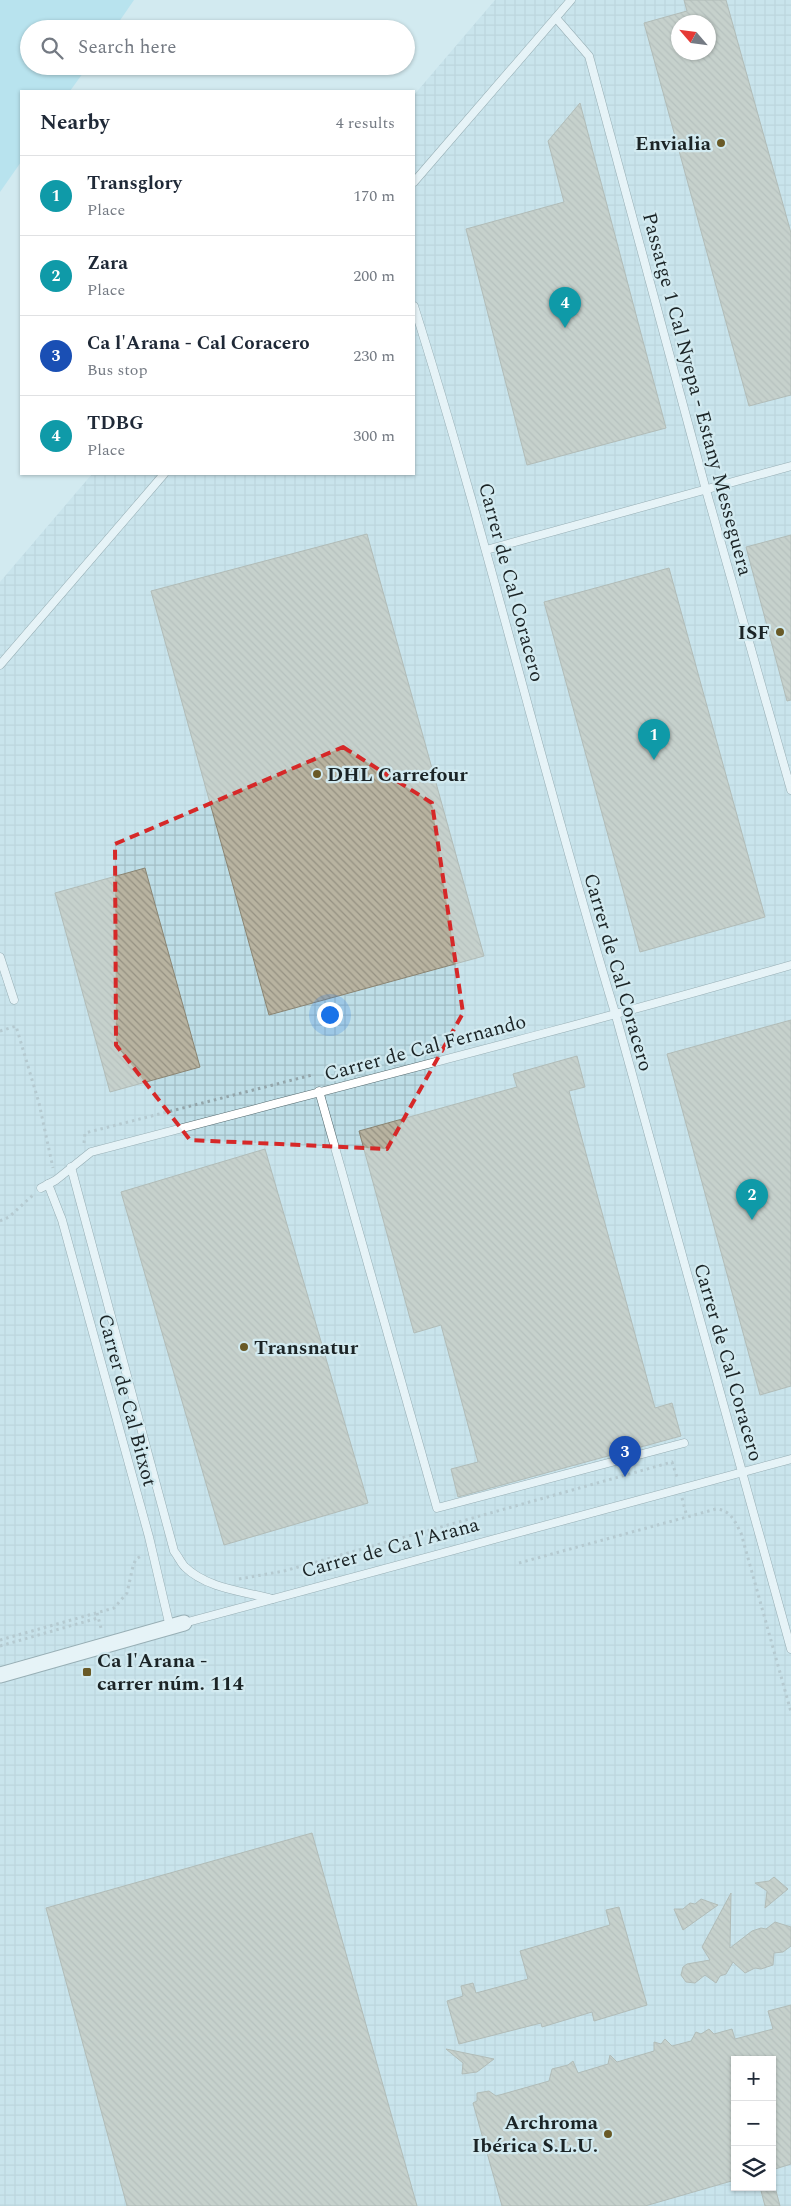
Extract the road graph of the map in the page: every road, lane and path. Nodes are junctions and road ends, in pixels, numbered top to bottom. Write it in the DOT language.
graph roads {
  1 [pos="571,0"];
  2 [pos="556,18"];
  3 [pos="415,181"];
  4 [pos="415,309"];
  5 [pos="791,466"];
  6 [pos="163,475"];
  7 [pos="706,490"];
  8 [pos="486,550"];
  9 [pos="0,665"];
  10 [pos="791,790"];
  11 [pos="0,957"];
  12 [pos="791,965"];
  13 [pos="14,1000"];
  14 [pos="616,1016"];
  15 [pos="0,1031"];
  16 [pos="312,1075"];
  17 [pos="319,1092"];
  18 [pos="84,1147"];
  19 [pos="71,1167"];
  20 [pos="56,1180"];
  21 [pos="44,1186"];
  22 [pos="0,1221"];
  23 [pos="684,1443"];
  24 [pos="791,1459"];
  25 [pos="743,1472"];
  26 [pos="680,1490"];
  27 [pos="687,1517"];
  28 [pos="152,1550"];
  29 [pos="519,1563"];
  30 [pos="232,1580"];
  31 [pos="273,1599"];
  32 [pos="96,1613"];
  33 [pos="98,1618"];
  34 [pos="177,1625"];
  35 [pos="101,1628"];
  36 [pos="0,1640"];
  37 [pos="0,1646"];
  38 [pos="791,1649"];
  39 [pos="0,1675"];
  40 [pos="791,1712"];
  1 -- 2 [label="lane"];
  2 -- 3 [label="lane"];
  2 -- 7 [label="lane, Passatge 1 Cal Nyepa - Estany Messeguera"];
  4 -- 8 [label="lane, Carrer de Cal Coracero"];
  5 -- 7 [label="lane"];
  6 -- 9 [label="lane"];
  7 -- 8 [label="lane"];
  7 -- 10 [label="lane, Passatge 1 Cal Nyepa - Estany Messeguera"];
  8 -- 14 [label="lane, Carrer de Cal Coracero"];
  11 -- 13 [label="lane"];
  12 -- 14 [label="lane, Carrer de Cal Fernando"];
  14 -- 17 [label="lane, Carrer de Cal Fernando"];
  14 -- 25 [label="lane, Carrer de Cal Coracero"];
  15 -- 20 [label="path"];
  16 -- 18 [label="path"];
  17 -- 19 [label="lane, Carrer de Cal Fernando"];
  17 -- 23 [label="lane"];
  19 -- 20 [label="lane, Carrer de Cal Fernando"];
  19 -- 31 [label="lane"];
  20 -- 21 [label="lane, Carrer de Cal Fernando"];
  21 -- 22 [label="path"];
  21 -- 28 [label="lane, Carrer de Cal Bitxot"];
  24 -- 25 [label="lane, Carrer de Ca l'Arana"];
  25 -- 26 [label="lane, Carrer de Ca l'Arana"];
  25 -- 38 [label="lane, Carrer de Cal Coracero"];
  26 -- 27 [label="path"];
  26 -- 30 [label="path"];
  26 -- 31 [label="lane, Carrer de Ca l'Arana"];
  27 -- 29 [label="path"];
  27 -- 40 [label="path"];
  28 -- 32 [label="path"];
  28 -- 34 [label="lane, Carrer de Cal Bitxot"];
  31 -- 34 [label="lane, Carrer de Ca l'Arana"];
  32 -- 33 [label="path"];
  32 -- 36 [label="path"];
  33 -- 35 [label="path"];
  33 -- 37 [label="path"];
  34 -- 39 [label="street, Carrer de Ca l'Arana"];
}
